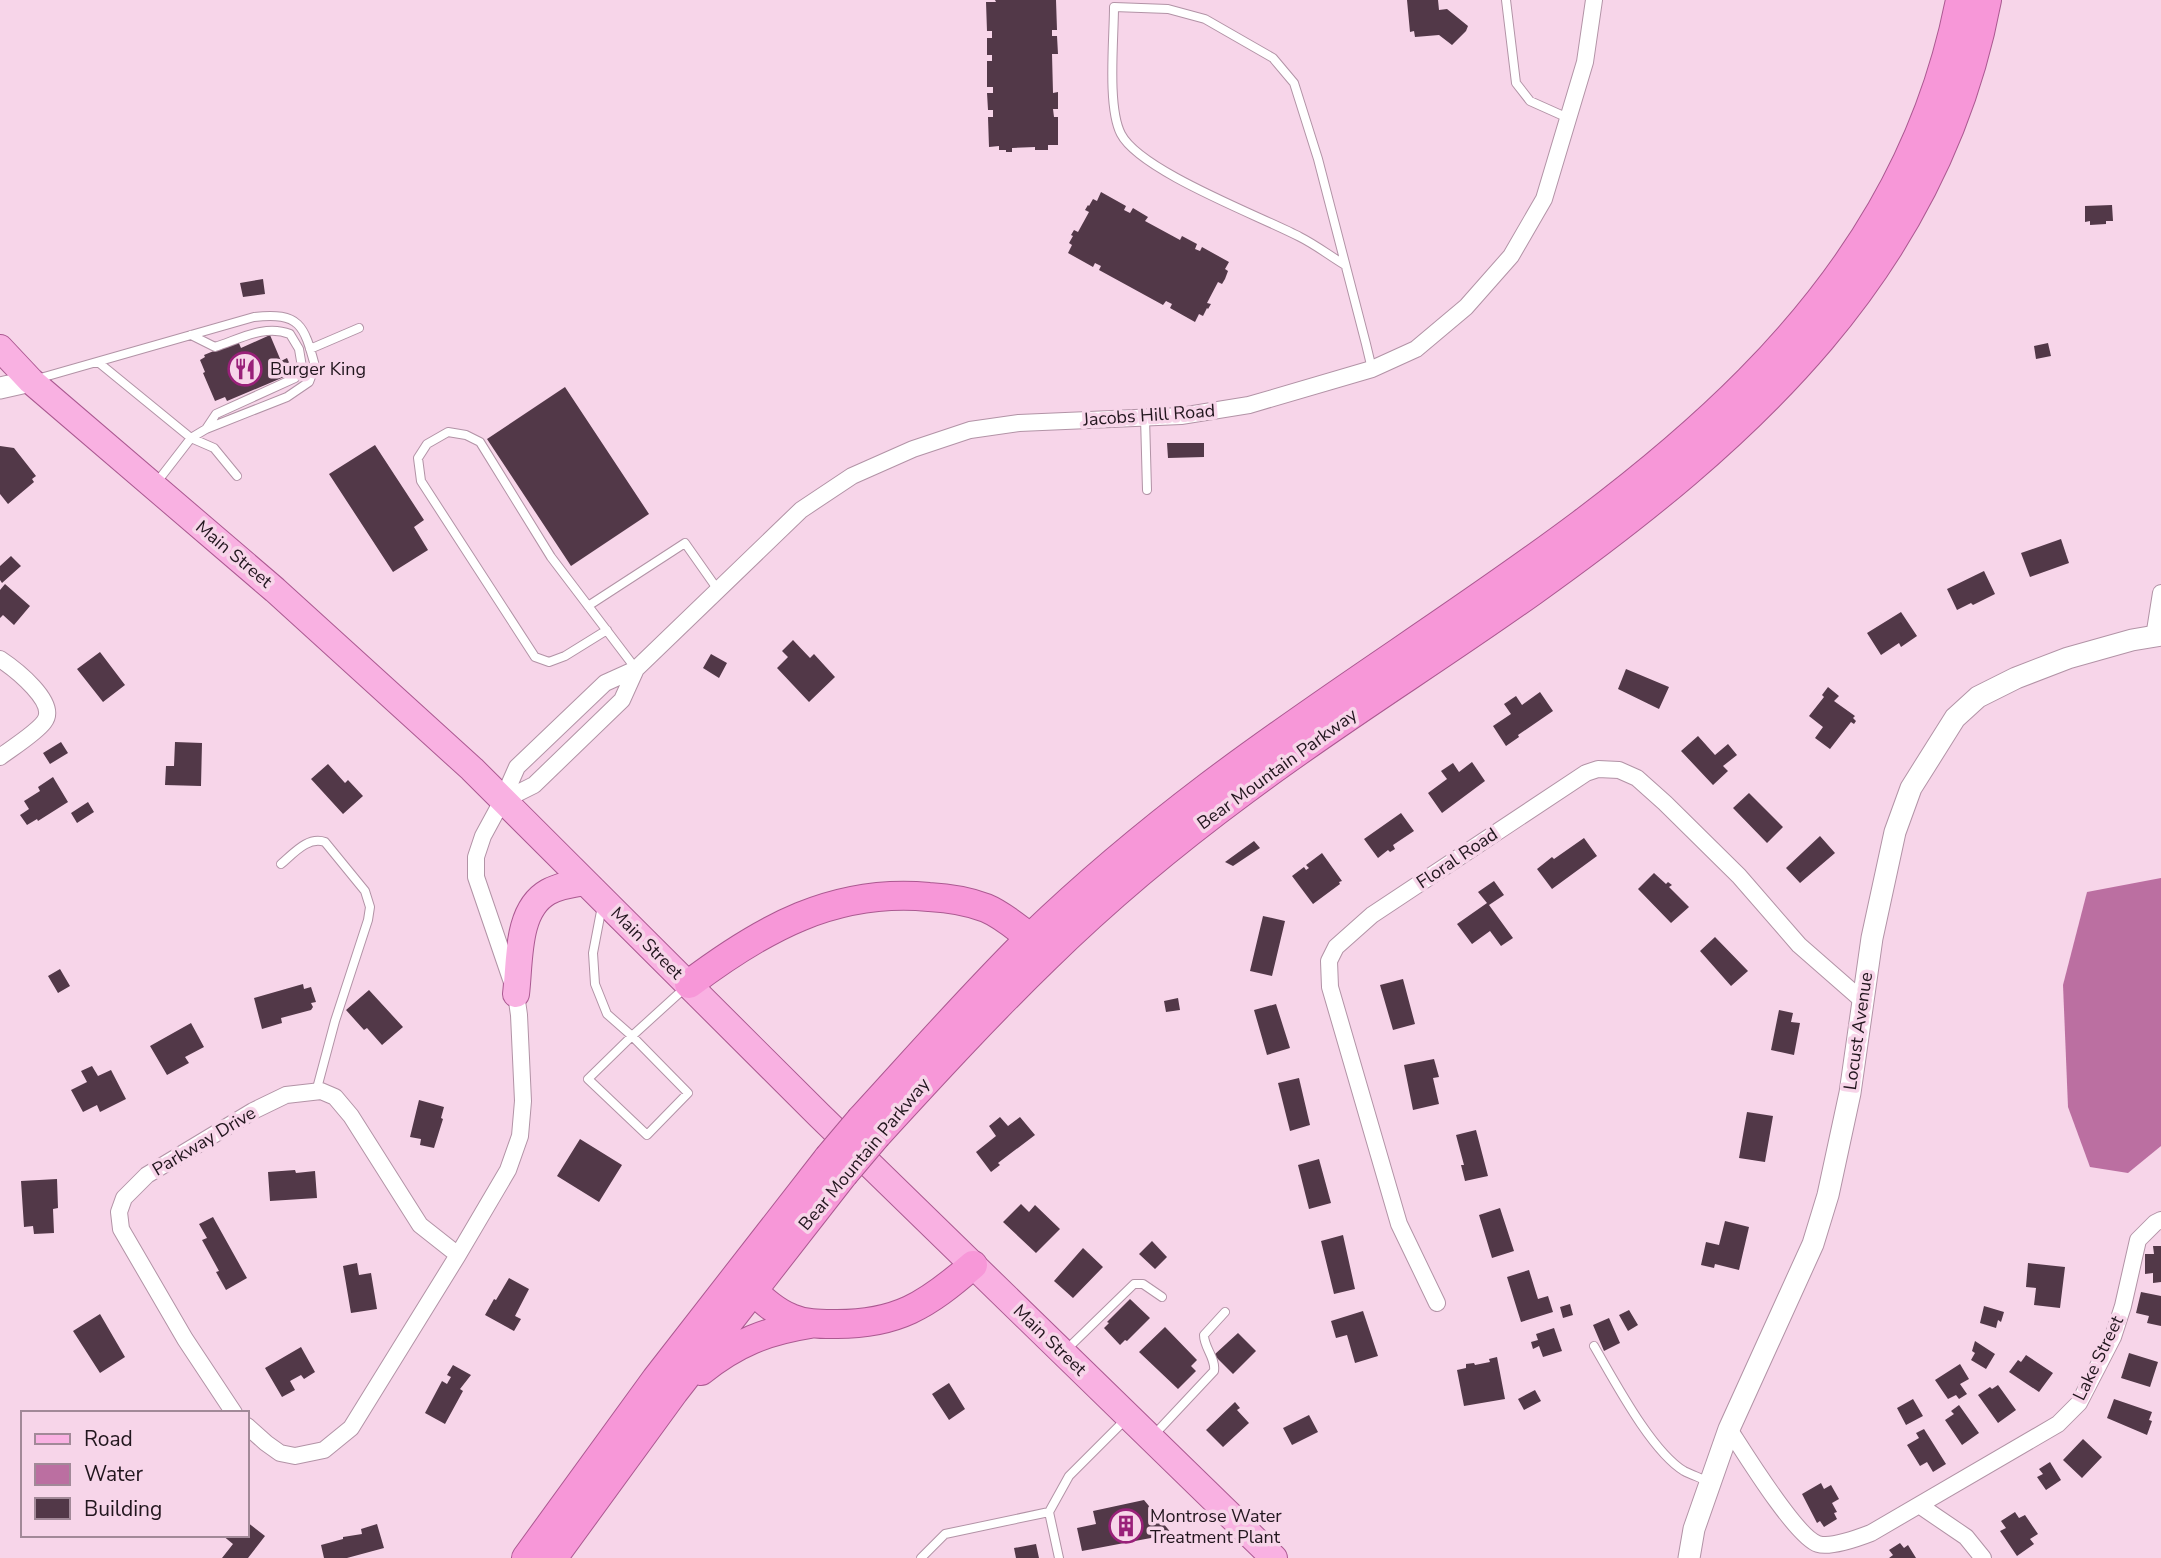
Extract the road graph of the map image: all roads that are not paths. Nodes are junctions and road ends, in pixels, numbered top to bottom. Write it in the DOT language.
graph roads {
  1 [pos="1506,0"];
  2 [pos="1594,0"];
  3 [pos="1960,0"];
  4 [pos="1987,0"];
  5 [pos="1568,118"];
  6 [pos="1345,265"];
  7 [pos="359,328"];
  8 [pos="191,335"];
  9 [pos="0,348"];
  10 [pos="310,349"];
  11 [pos="98,362"];
  12 [pos="1372,369"];
  13 [pos="30,381"];
  14 [pos="0,388"];
  15 [pos="1146,417"];
  16 [pos="206,429"];
  17 [pos="191,438"];
  18 [pos="237,476"];
  19 [pos="154,486"];
  20 [pos="1147,490"];
  21 [pos="718,590"];
  22 [pos="2161,593"];
  23 [pos="588,606"];
  24 [pos="607,630"];
  25 [pos="2158,636"];
  26 [pos="0,659"];
  27 [pos="636,669"];
  28 [pos="0,757"];
  29 [pos="502,801"];
  30 [pos="281,864"];
  31 [pos="594,891"];
  32 [pos="1031,937"];
  33 [pos="689,984"];
  34 [pos="516,994"];
  35 [pos="1863,1001"];
  36 [pos="632,1036"];
  37 [pos="619,1091"];
  38 [pos="316,1092"];
  39 [pos="611,1100"];
  40 [pos="637,1109"];
  41 [pos="629,1117"];
  42 [pos="869,1127"];
  43 [pos="836,1166"];
  44 [pos="2161,1220"];
  45 [pos="458,1255"];
  46 [pos="973,1265"];
  47 [pos="752,1290"];
  48 [pos="1162,1297"];
  49 [pos="1437,1303"];
  50 [pos="1224,1312"];
  51 [pos="816,1324"];
  52 [pos="1594,1346"];
  53 [pos="1063,1353"];
  54 [pos="674,1392"];
  55 [pos="233,1411"];
  56 [pos="1129,1416"];
  57 [pos="248,1427"];
  58 [pos="1729,1429"];
  59 [pos="1151,1438"];
  60 [pos="1710,1482"];
  61 [pos="1919,1505"];
  62 [pos="1049,1512"];
  63 [pos="526,1558"];
  64 [pos="553,1558"];
  65 [pos="920,1558"];
  66 [pos="1059,1558"];
  67 [pos="1274,1558"];
  68 [pos="1689,1558"];
  69 [pos="1983,1558"];
  1 -- 5 [label="lane"];
  2 -- 5 [label="street, Jacobs Hill Road"];
  3 -- 32 [label="highway, Bear Mountain Parkway"];
  4 -- 42 [label="highway, Bear Mountain Parkway"];
  5 -- 12 [label="street, Jacobs Hill Road"];
  6 -- 6 [label="lane"];
  6 -- 12 [label="lane"];
  7 -- 10 [label="lane"];
  8 -- 10 [label="lane"];
  8 -- 11 [label="lane"];
  8 -- 16 [label="lane"];
  9 -- 13 [label="main road, Main Street"];
  10 -- 16 [label="lane"];
  11 -- 13 [label="lane"];
  11 -- 17 [label="lane"];
  12 -- 15 [label="street, Jacobs Hill Road"];
  13 -- 14 [label="street"];
  13 -- 19 [label="main road, Main Street"];
  15 -- 20 [label="lane"];
  15 -- 21 [label="street, Jacobs Hill Road"];
  16 -- 17 [label="lane"];
  17 -- 18 [label="lane"];
  17 -- 19 [label="lane"];
  19 -- 29 [label="main road, Main Street"];
  21 -- 23 [label="lane"];
  21 -- 27 [label="street, Jacobs Hill Road"];
  22 -- 25 [label="street"];
  23 -- 24 [label="lane"];
  23 -- 24 [label="lane"];
  24 -- 27 [label="lane"];
  25 -- 35 [label="street, Locust Avenue"];
  26 -- 28 [label="street"];
  27 -- 29 [label="street, Jacobs Hill Road"];
  27 -- 29 [label="street, Jacobs Hill Road"];
  29 -- 31 [label="main road, Main Street"];
  29 -- 34 [label="street"];
  30 -- 38 [label="lane"];
  31 -- 33 [label="main road, Main Street"];
  31 -- 34 [label="main road"];
  31 -- 36 [label="lane"];
  32 -- 33 [label="highway"];
  32 -- 42 [label="highway, Bear Mountain Parkway"];
  33 -- 36 [label="lane"];
  33 -- 46 [label="main road, Main Street"];
  34 -- 45 [label="street"];
  35 -- 49 [label="street, Floral Road"];
  35 -- 58 [label="street, Locust Avenue"];
  36 -- 39 [label="lane"];
  36 -- 41 [label="lane"];
  37 -- 39 [label="lane"];
  38 -- 45 [label="street"];
  38 -- 55 [label="street, Parkway Drive"];
  39 -- 41 [label="lane"];
  40 -- 41 [label="lane"];
  42 -- 43 [label="highway, Bear Mountain Parkway, bridge"];
  43 -- 47 [label="highway, Bear Mountain Parkway"];
  43 -- 63 [label="highway, Bear Mountain Parkway"];
  44 -- 61 [label="street, Lake Street"];
  45 -- 57 [label="street"];
  46 -- 51 [label="highway"];
  46 -- 53 [label="main road, Main Street"];
  47 -- 51 [label="highway"];
  47 -- 54 [label="highway, Bear Mountain Parkway"];
  48 -- 53 [label="lane"];
  50 -- 59 [label="lane"];
  51 -- 54 [label="highway"];
  52 -- 60 [label="lane"];
  53 -- 56 [label="main road, Main Street"];
  54 -- 64 [label="highway, Bear Mountain Parkway"];
  56 -- 59 [label="main road, Main Street"];
  56 -- 62 [label="lane"];
  58 -- 60 [label="street, Locust Avenue"];
  58 -- 61 [label="street, Lake Street"];
  59 -- 67 [label="main road, Main Street"];
  60 -- 68 [label="street, Locust Avenue"];
  61 -- 69 [label="street"];
  62 -- 65 [label="lane"];
  62 -- 66 [label="lane"];
}
